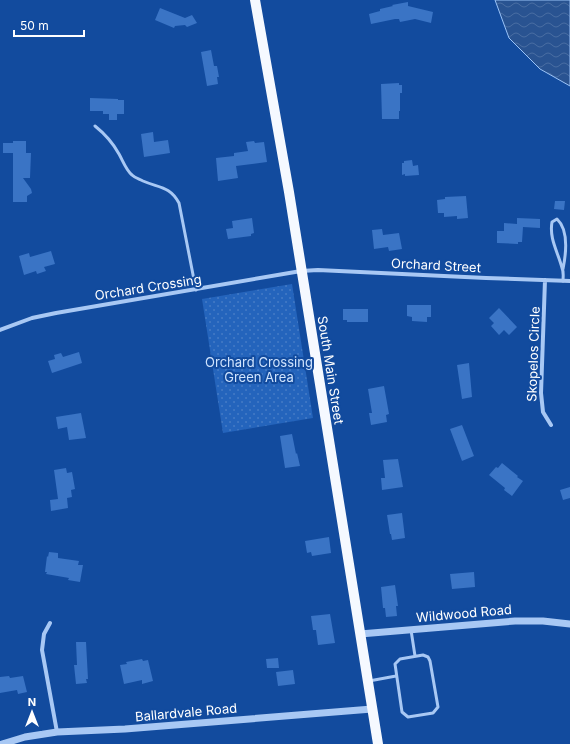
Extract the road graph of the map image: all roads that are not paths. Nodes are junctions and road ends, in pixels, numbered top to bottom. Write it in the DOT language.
graph roads {
  1 [pos="255,0"];
  2 [pos="95,126"];
  3 [pos="563,269"];
  4 [pos="301,271"];
  5 [pos="545,280"];
  6 [pos="563,281"];
  7 [pos="570,281"];
  8 [pos="196,290"];
  9 [pos="0,330"];
  10 [pos="551,425"];
  11 [pos="50,623"];
  12 [pos="570,624"];
  13 [pos="411,630"];
  14 [pos="360,634"];
  15 [pos="415,656"];
  16 [pos="396,676"];
  17 [pos="368,681"];
  18 [pos="372,709"];
  19 [pos="57,732"];
  20 [pos="2,744"];
  21 [pos="378,744"];
  1 -- 4 [label="main road, South Main Street"];
  2 -- 8 [label="lane"];
  3 -- 3 [label="lane"];
  3 -- 6 [label="lane"];
  4 -- 5 [label="street, Orchard Street"];
  4 -- 8 [label="street, Orchard Crossing"];
  4 -- 14 [label="main road, South Main Street"];
  5 -- 6 [label="street, Orchard Street"];
  5 -- 10 [label="street, Skopelos Circle"];
  6 -- 7 [label="street, Orchard Street"];
  8 -- 9 [label="street, Orchard Crossing"];
  11 -- 19 [label="street"];
  12 -- 13 [label="street, Wildwood Road"];
  13 -- 14 [label="street, Wildwood Road"];
  13 -- 15 [label="lane"];
  14 -- 17 [label="main road, South Main Street"];
  15 -- 16 [label="lane"];
  15 -- 16 [label="lane"];
  16 -- 17 [label="lane"];
  17 -- 18 [label="main road, South Main Street"];
  18 -- 19 [label="street, Ballardvale Road"];
  18 -- 21 [label="main road, South Main Street"];
  19 -- 20 [label="street, Ballardvale Road"];
}
